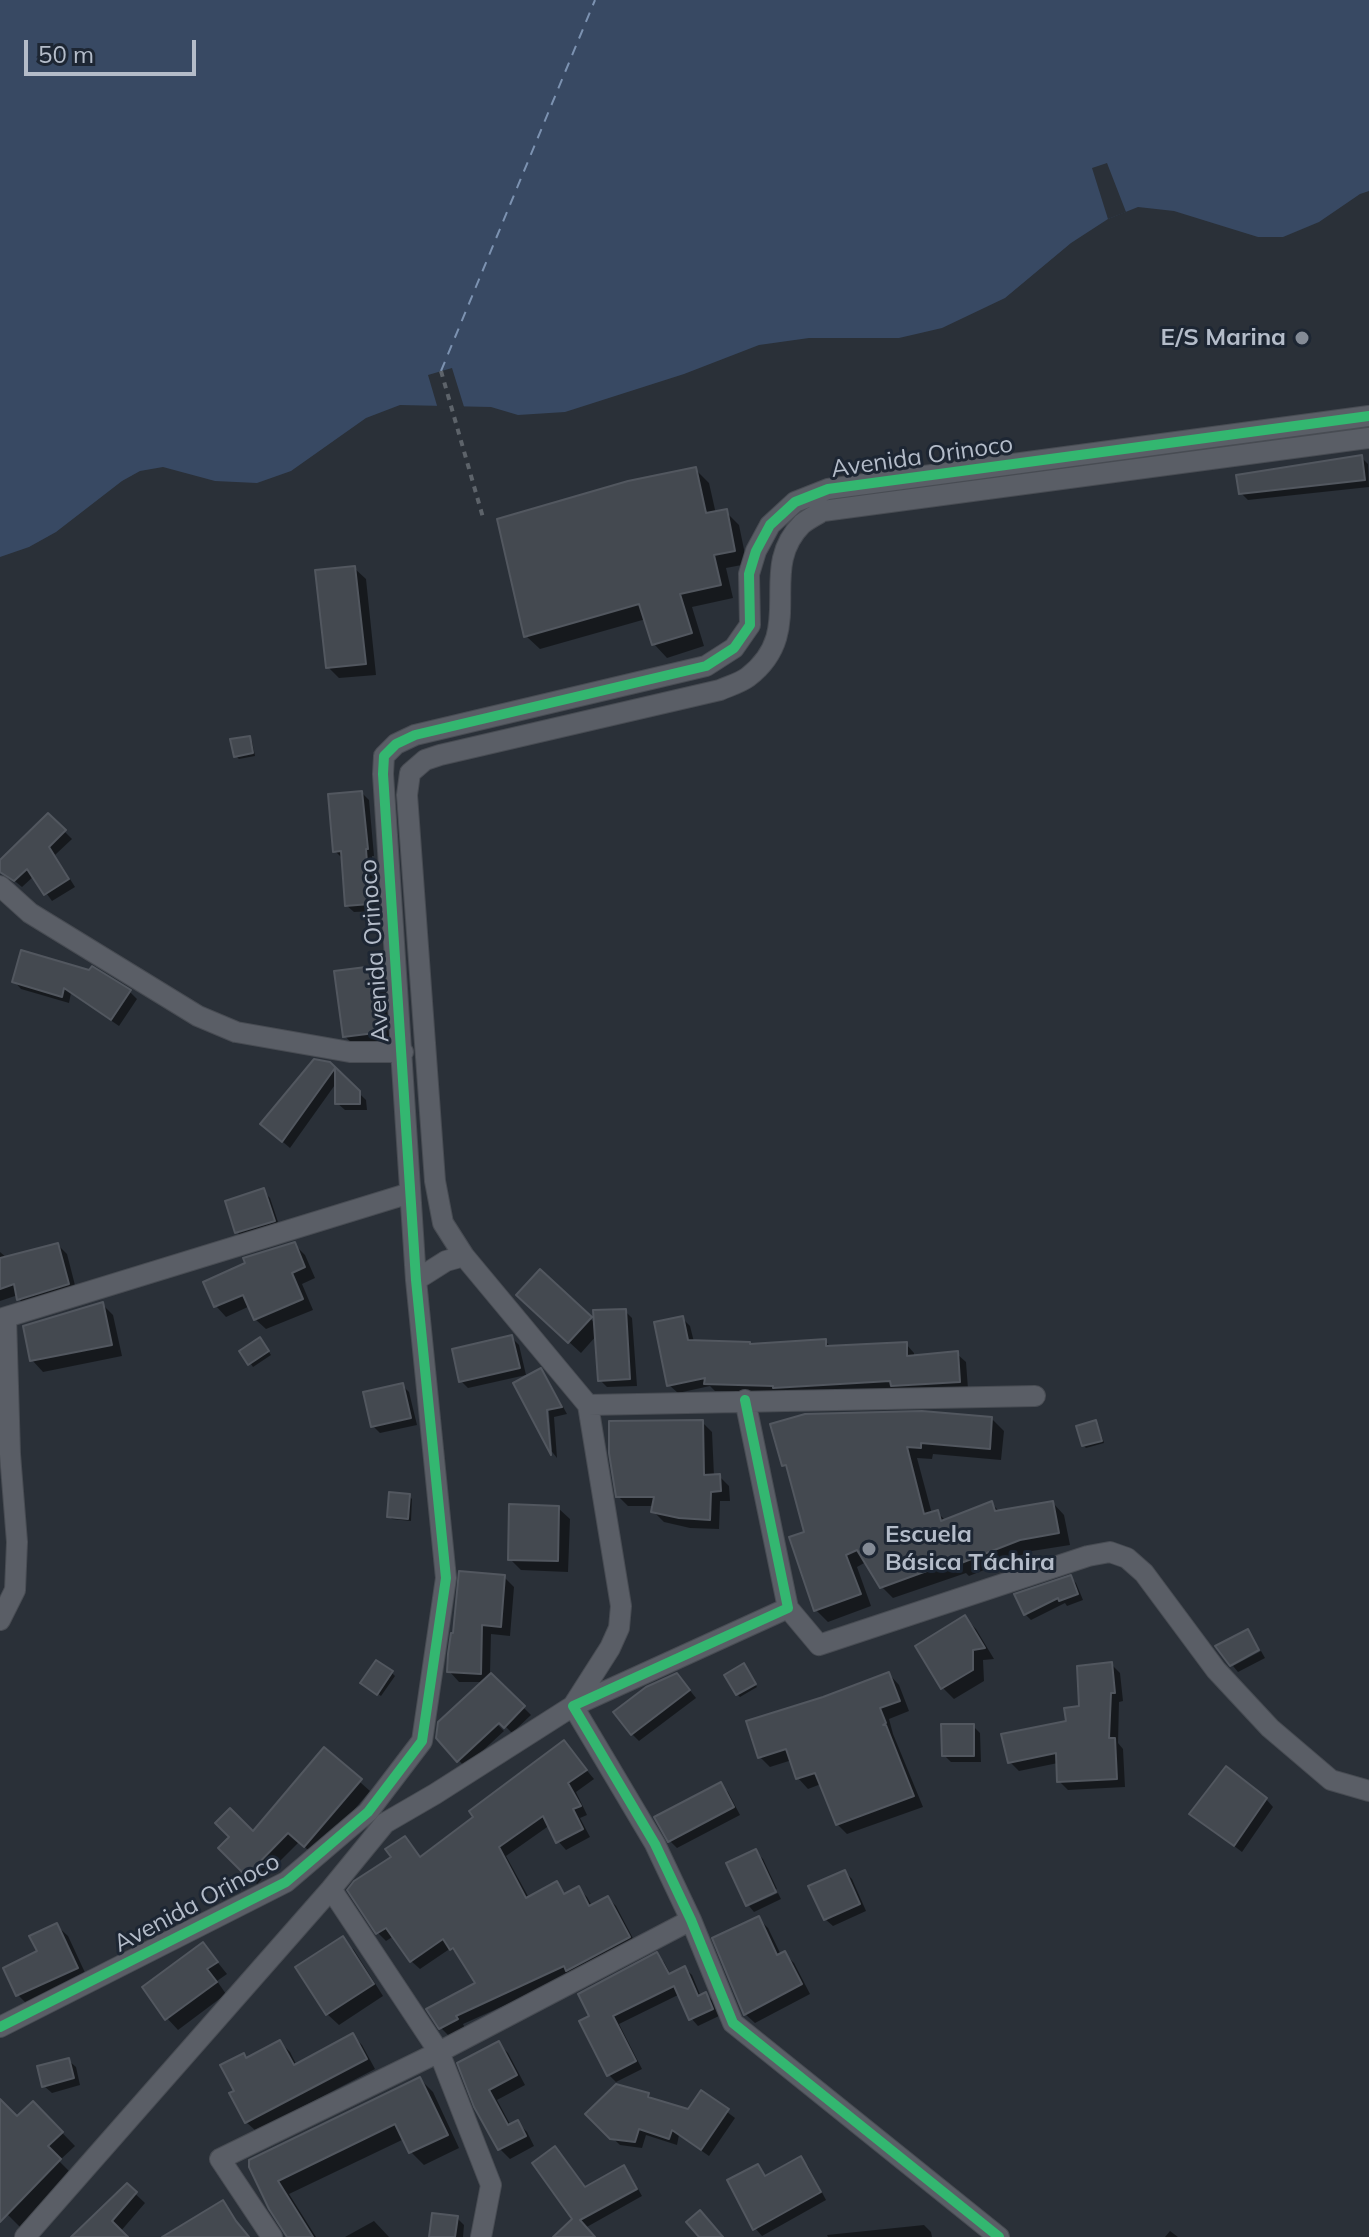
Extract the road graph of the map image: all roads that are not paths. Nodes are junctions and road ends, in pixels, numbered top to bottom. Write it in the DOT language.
graph roads {
  1 [pos="1369,416"];
  2 [pos="1369,438"];
  3 [pos="0,886"];
  4 [pos="403,1052"];
  5 [pos="410,1193"];
  6 [pos="464,1256"];
  7 [pos="416,1280"];
  8 [pos="3,1318"];
  9 [pos="1035,1396"];
  10 [pos="745,1400"];
  11 [pos="588,1405"];
  12 [pos="788,1608"];
  13 [pos="0,1620"];
  14 [pos="573,1706"];
  15 [pos="1369,1791"];
  16 [pos="331,1889"];
  17 [pos="691,1920"];
  18 [pos="3,2020"];
  19 [pos="439,2052"];
  20 [pos="25,2237"];
  21 [pos="272,2237"];
  22 [pos="481,2237"];
  23 [pos="999,2237"];
  1 -- 4 [label="street, Avenida Orinoco"];
  2 -- 6 [label="street, Avenida Orinoco"];
  3 -- 4 [label="street"];
  4 -- 5 [label="street, Avenida Orinoco"];
  5 -- 7 [label="street, Avenida Orinoco"];
  5 -- 8 [label="street"];
  6 -- 7 [label="street"];
  6 -- 11 [label="street, Avenida Orinoco"];
  7 -- 18 [label="street, Avenida Orinoco"];
  8 -- 13 [label="street"];
  9 -- 10 [label="street"];
  10 -- 11 [label="street"];
  10 -- 12 [label="street"];
  11 -- 14 [label="street"];
  12 -- 14 [label="street"];
  12 -- 15 [label="street"];
  14 -- 16 [label="street"];
  14 -- 17 [label="street"];
  16 -- 19 [label="street"];
  16 -- 20 [label="street"];
  17 -- 19 [label="street"];
  17 -- 23 [label="street"];
  19 -- 21 [label="street"];
  19 -- 22 [label="street"];
}
